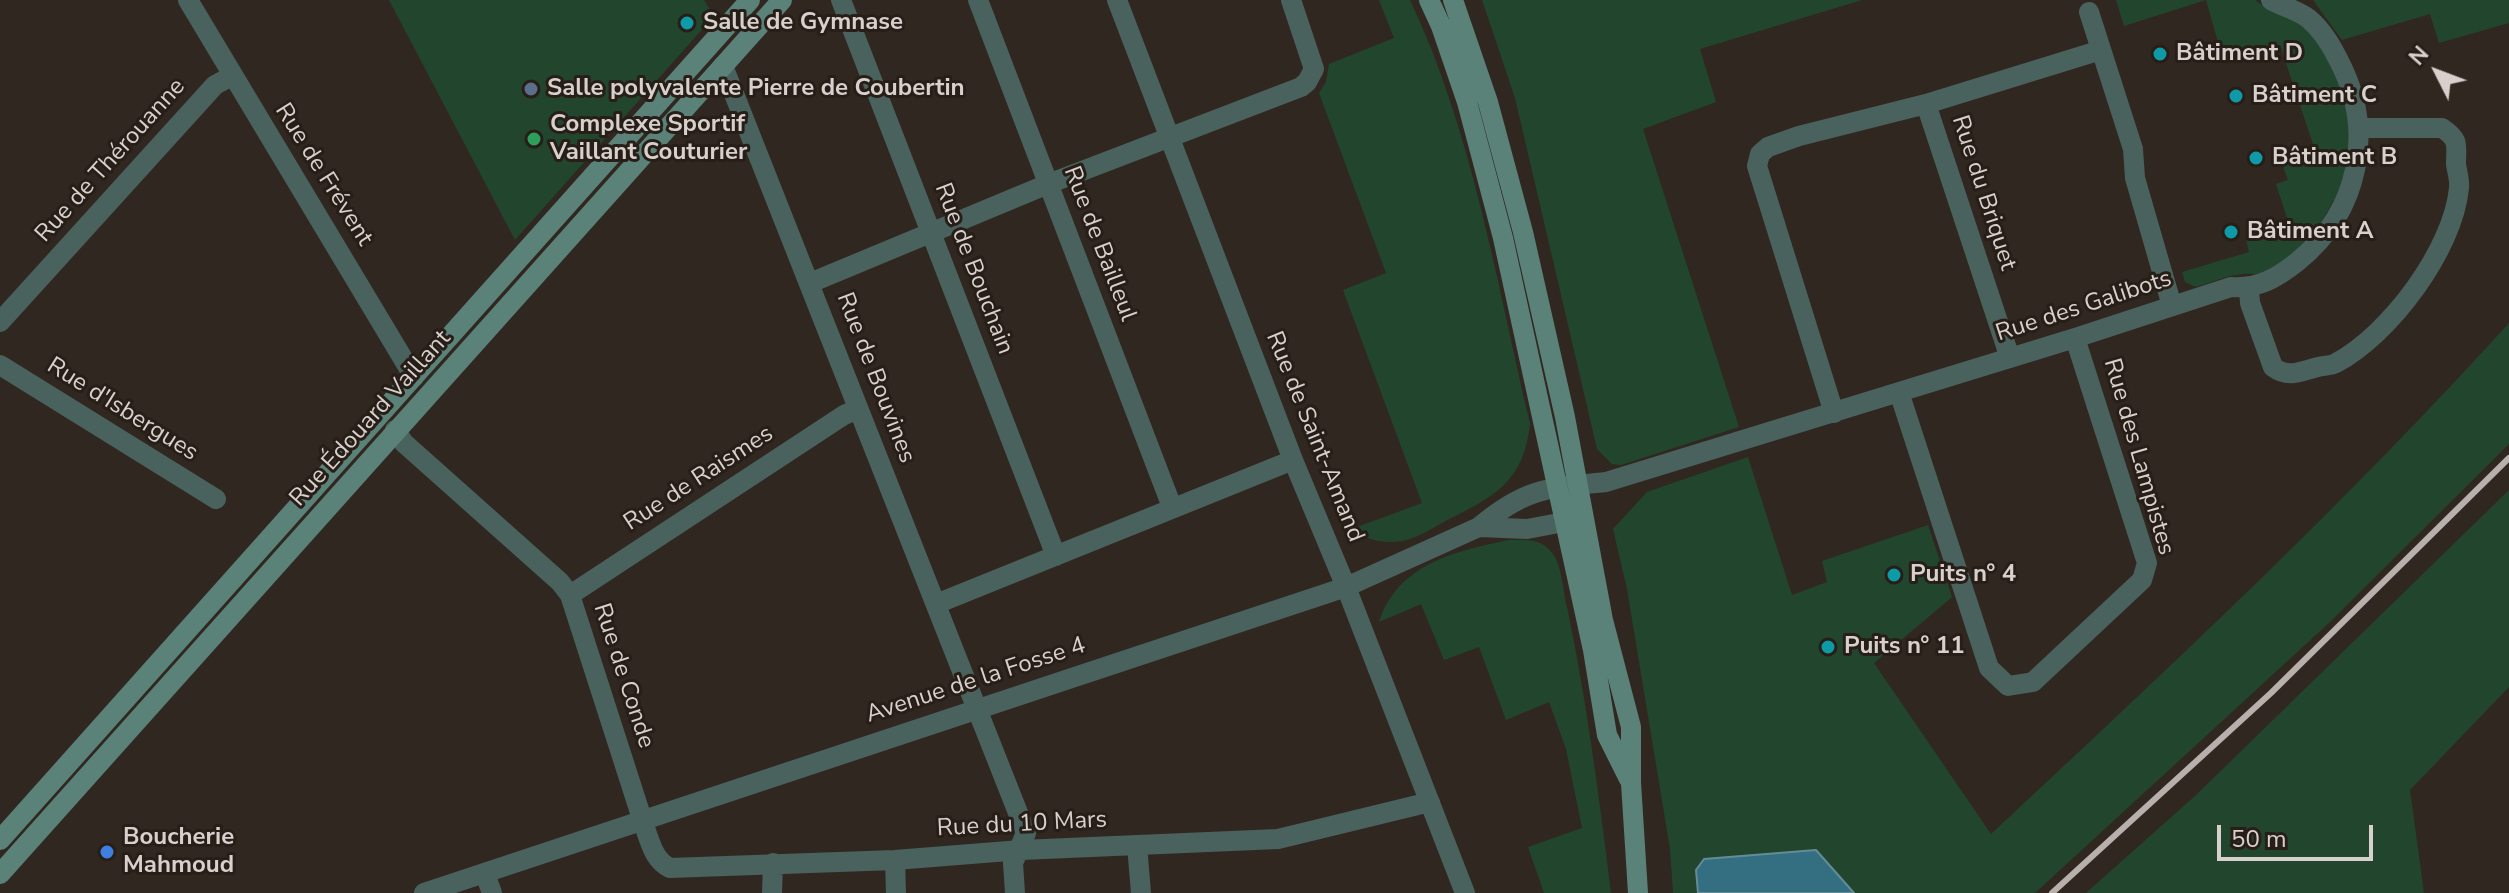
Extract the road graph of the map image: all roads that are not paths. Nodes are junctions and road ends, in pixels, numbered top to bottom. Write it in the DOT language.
graph roads {
  1 [pos="188,0"];
  2 [pos="750,0"];
  3 [pos="782,0"];
  4 [pos="841,0"];
  5 [pos="978,0"];
  6 [pos="1117,0"];
  7 [pos="1291,0"];
  8 [pos="1429,0"];
  9 [pos="1453,0"];
  10 [pos="2271,0"];
  11 [pos="2089,12"];
  12 [pos="2101,50"];
  13 [pos="723,66"];
  14 [pos="232,76"];
  15 [pos="1926,104"];
  16 [pos="2359,128"];
  17 [pos="1171,137"];
  18 [pos="1048,184"];
  19 [pos="932,232"];
  20 [pos="810,283"];
  21 [pos="2249,288"];
  22 [pos="2172,306"];
  23 [pos="0,322"];
  24 [pos="2075,338"];
  25 [pos="2010,358"];
  26 [pos="0,365"];
  27 [pos="414,377"];
  28 [pos="1899,392"];
  29 [pos="858,409"];
  30 [pos="1834,413"];
  31 [pos="395,430"];
  32 [pos="1293,460"];
  33 [pos="1568,486"];
  34 [pos="216,499"];
  35 [pos="1172,507"];
  36 [pos="1575,520"];
  37 [pos="1479,527"];
  38 [pos="1056,556"];
  39 [pos="1346,587"];
  40 [pos="570,595"];
  41 [pos="936,604"];
  42 [pos="976,708"];
  43 [pos="1430,802"];
  44 [pos="642,820"];
  45 [pos="0,840"];
  46 [pos="1137,845"];
  47 [pos="1021,850"];
  48 [pos="895,860"];
  49 [pos="773,863"];
  50 [pos="0,874"];
  51 [pos="489,884"];
  52 [pos="424,893"];
  53 [pos="772,893"];
  54 [pos="896,893"];
  55 [pos="1015,893"];
  56 [pos="1141,893"];
  57 [pos="1465,893"];
  58 [pos="1638,893"];
  1 -- 14 [label="street, Rue de Frévent"];
  2 -- 27 [label="main road, Rue Édouard Vaillant"];
  3 -- 13 [label="main road, Rue Édouard Vaillant"];
  4 -- 19 [label="street, Rue de Bouchain"];
  5 -- 18 [label="street, Rue de Bailleul"];
  6 -- 17 [label="street, Rue de Saint-Amand"];
  7 -- 17 [label="street"];
  8 -- 33 [label="main road"];
  9 -- 33 [label="main road"];
  10 -- 16 [label="street, Rue des Galibots"];
  11 -- 12 [label="street"];
  12 -- 15 [label="street"];
  12 -- 22 [label="street"];
  13 -- 20 [label="street, Rue de Bouvines"];
  13 -- 31 [label="main road, Rue Édouard Vaillant"];
  14 -- 23 [label="street, Rue de Thérouanne"];
  14 -- 27 [label="street, Rue de Frévent"];
  15 -- 25 [label="street, Rue du Briquet"];
  15 -- 30 [label="street, Rue du Briquet"];
  16 -- 21 [label="street, Rue des Galibots"];
  16 -- 21 [label="street"];
  17 -- 18 [label="street"];
  17 -- 32 [label="street, Rue de Saint-Amand"];
  18 -- 19 [label="street"];
  18 -- 35 [label="street, Rue de Bailleul"];
  19 -- 20 [label="street"];
  19 -- 38 [label="street, Rue de Bouchain"];
  20 -- 29 [label="street, Rue de Bouvines"];
  21 -- 22 [label="street, Rue des Galibots"];
  22 -- 24 [label="street, Rue des Galibots"];
  24 -- 25 [label="street, Rue des Galibots"];
  24 -- 28 [label="street, Rue des Lampistes"];
  25 -- 28 [label="street, Rue des Galibots"];
  26 -- 34 [label="street, Rue d'Isbergues"];
  27 -- 45 [label="main road, Rue Édouard Vaillant"];
  28 -- 30 [label="street, Rue des Galibots"];
  29 -- 40 [label="street, Rue de Raismes"];
  29 -- 41 [label="street, Rue de Bouvines"];
  30 -- 33 [label="street, Rue des Galibots"];
  31 -- 40 [label="street, Rue de Conde"];
  31 -- 50 [label="main road, Rue Édouard Vaillant"];
  32 -- 35 [label="street"];
  32 -- 39 [label="street, Rue de Saint-Amand"];
  33 -- 36 [label="main road"];
  33 -- 37 [label="street, Avenue de la Fosse 4"];
  35 -- 38 [label="street"];
  36 -- 37 [label="street, Avenue de la Fosse 4"];
  36 -- 58 [label="main road"];
  37 -- 39 [label="street, Avenue de la Fosse 4"];
  38 -- 41 [label="street"];
  39 -- 42 [label="street, Avenue de la Fosse 4"];
  39 -- 43 [label="street, Rue de Saint-Amand"];
  40 -- 44 [label="street, Rue de Conde"];
  41 -- 42 [label="street, Rue de Bouvines"];
  42 -- 44 [label="street, Avenue de la Fosse 4"];
  42 -- 47 [label="street, Rue de Bouvines"];
  43 -- 46 [label="street, Rue du 10 Mars"];
  43 -- 57 [label="street, Rue de Saint-Amand"];
  44 -- 49 [label="street, Rue du 10 Mars"];
  44 -- 51 [label="street, Avenue de la Fosse 4"];
  46 -- 47 [label="street, Rue du 10 Mars"];
  46 -- 56 [label="street"];
  47 -- 48 [label="street, Rue du 10 Mars"];
  47 -- 55 [label="street, Rue de Bouvines"];
  48 -- 49 [label="street, Rue du 10 Mars"];
  48 -- 54 [label="street"];
  49 -- 53 [label="street"];
  51 -- 52 [label="street"];
}
